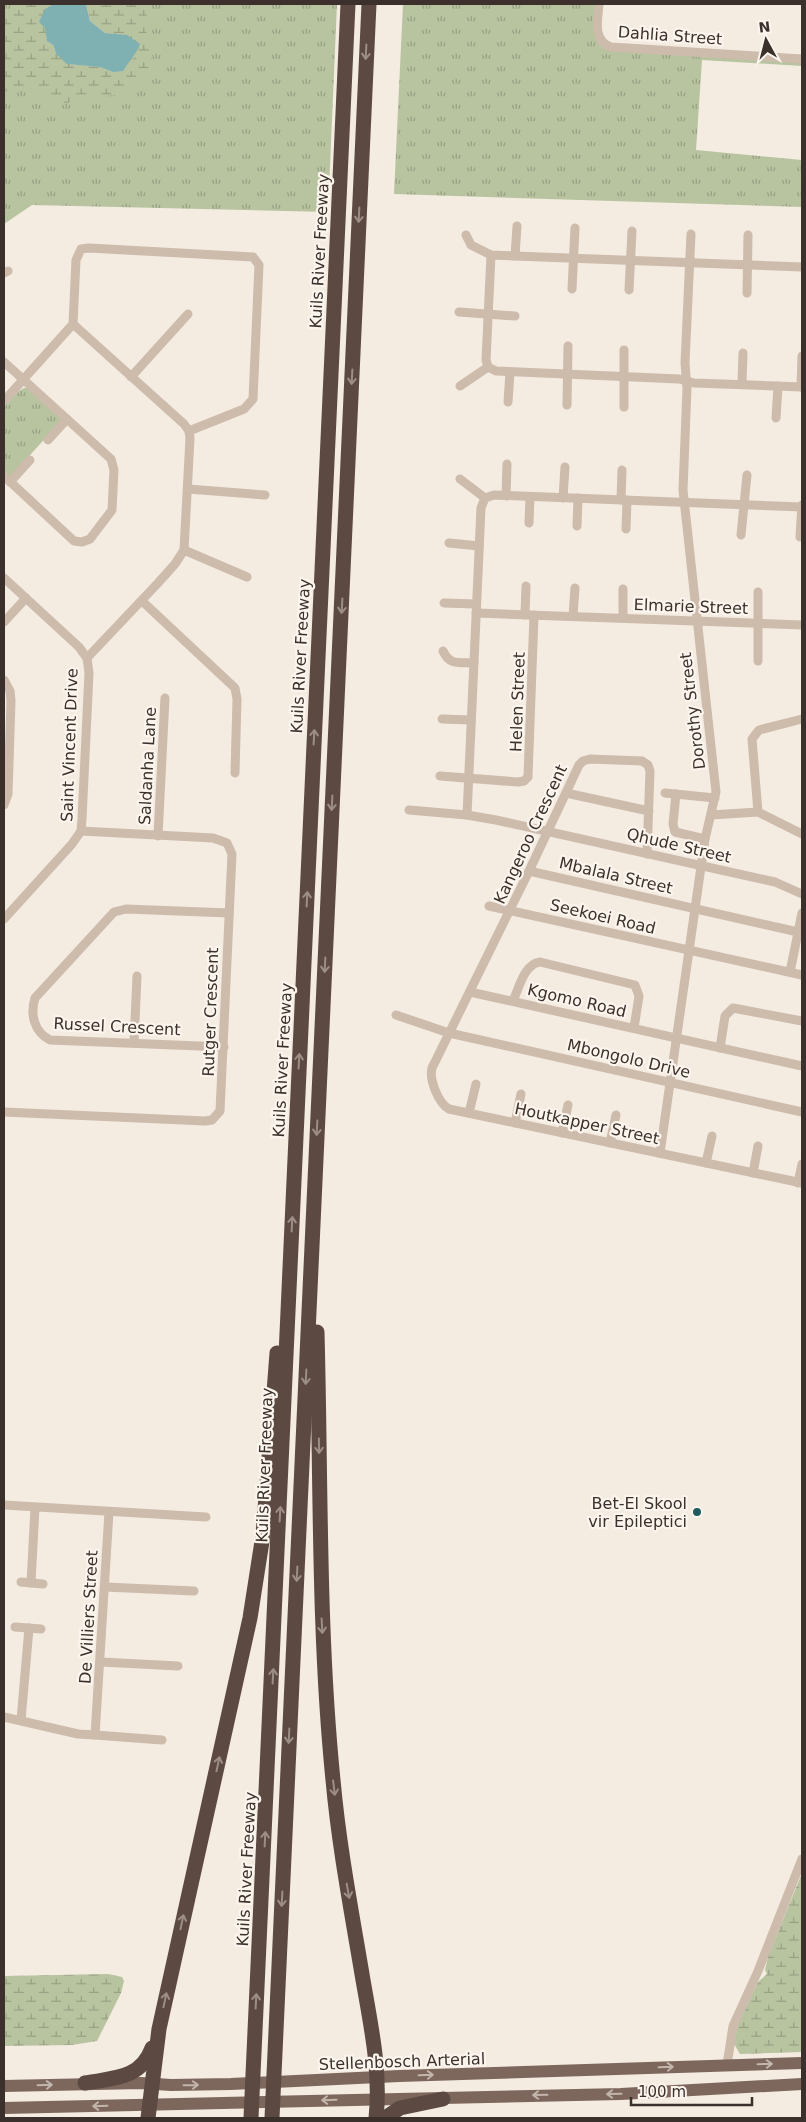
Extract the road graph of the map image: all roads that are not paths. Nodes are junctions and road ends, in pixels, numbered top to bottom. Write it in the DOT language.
graph roads {
  1 [pos="348,4"];
  2 [pos="369,4"];
  3 [pos="599,4"];
  4 [pos="802,59"];
  5 [pos="517,226"];
  6 [pos="575,228"];
  7 [pos="632,231"];
  8 [pos="691,234"];
  9 [pos="466,235"];
  10 [pos="748,235"];
  11 [pos="491,255"];
  12 [pos="515,256"];
  13 [pos="573,258"];
  14 [pos="631,260"];
  15 [pos="690,263"];
  16 [pos="747,265"];
  17 [pos="802,267"];
  18 [pos="572,289"];
  19 [pos="629,290"];
  20 [pos="746,293"];
  21 [pos="460,312"];
  22 [pos="188,314"];
  23 [pos="488,314"];
  24 [pos="515,316"];
  25 [pos="72,324"];
  26 [pos="568,346"];
  27 [pos="624,350"];
  28 [pos="743,354"];
  29 [pos="802,356"];
  30 [pos="4,362"];
  31 [pos="488,367"];
  32 [pos="510,372"];
  33 [pos="567,374"];
  34 [pos="624,376"];
  35 [pos="132,377"];
  36 [pos="24,380"];
  37 [pos="686,380"];
  38 [pos="742,384"];
  39 [pos="460,386"];
  40 [pos="778,386"];
  41 [pos="801,387"];
  42 [pos="4,401"];
  43 [pos="508,402"];
  44 [pos="567,405"];
  45 [pos="624,407"];
  46 [pos="776,418"];
  47 [pos="67,419"];
  48 [pos="189,432"];
  49 [pos="48,440"];
  50 [pos="30,460"];
  51 [pos="507,464"];
  52 [pos="565,467"];
  53 [pos="622,470"];
  54 [pos="746,475"];
  55 [pos="7,479"];
  56 [pos="460,479"];
  57 [pos="188,489"];
  58 [pos="265,495"];
  59 [pos="506,496"];
  60 [pos="530,496"];
  61 [pos="485,498"];
  62 [pos="564,498"];
  63 [pos="578,498"];
  64 [pos="624,500"];
  65 [pos="684,503"];
  66 [pos="744,505"];
  67 [pos="802,506"];
  68 [pos="529,523"];
  69 [pos="577,526"];
  70 [pos="626,529"];
  71 [pos="741,535"];
  72 [pos="800,537"];
  73 [pos="449,544"];
  74 [pos="479,546"];
  75 [pos="184,550"];
  76 [pos="247,577"];
  77 [pos="4,578"];
  78 [pos="526,586"];
  79 [pos="575,588"];
  80 [pos="623,589"];
  81 [pos="758,592"];
  82 [pos="26,598"];
  83 [pos="142,602"];
  84 [pos="444,603"];
  85 [pos="476,609"];
  86 [pos="530,615"];
  87 [pos="573,616"];
  88 [pos="623,618"];
  89 [pos="697,621"];
  90 [pos="4,622"];
  91 [pos="758,623"];
  92 [pos="802,625"];
  93 [pos="443,651"];
  94 [pos="87,658"];
  95 [pos="758,661"];
  96 [pos="474,663"];
  97 [pos="4,680"];
  98 [pos="165,698"];
  99 [pos="442,719"];
  100 [pos="802,719"];
  101 [pos="471,720"];
  102 [pos="235,772"];
  103 [pos="440,776"];
  104 [pos="469,778"];
  105 [pos="566,792"];
  106 [pos="665,793"];
  107 [pos="676,794"];
  108 [pos="715,798"];
  109 [pos="4,805"];
  110 [pos="409,810"];
  111 [pos="649,811"];
  112 [pos="758,812"];
  113 [pos="467,815"];
  114 [pos="711,815"];
  115 [pos="81,831"];
  116 [pos="548,831"];
  117 [pos="802,834"];
  118 [pos="158,836"];
  119 [pos="705,839"];
  120 [pos="647,854"];
  121 [pos="702,866"];
  122 [pos="529,871"];
  123 [pos="802,894"];
  124 [pos="489,906"];
  125 [pos="696,908"];
  126 [pos="510,910"];
  127 [pos="229,913"];
  128 [pos="802,914"];
  129 [pos="4,919"];
  130 [pos="798,932"];
  131 [pos="689,950"];
  132 [pos="790,972"];
  133 [pos="802,975"];
  134 [pos="138,976"];
  135 [pos="470,992"];
  136 [pos="513,1001"];
  137 [pos="396,1015"];
  138 [pos="802,1021"];
  139 [pos="634,1028"];
  140 [pos="449,1033"];
  141 [pos="677,1038"];
  142 [pos="134,1043"];
  143 [pos="224,1047"];
  144 [pos="720,1048"];
  145 [pos="802,1066"];
  146 [pos="671,1082"];
  147 [pos="476,1084"];
  148 [pos="522,1094"];
  149 [pos="568,1105"];
  150 [pos="4,1112"];
  151 [pos="802,1112"];
  152 [pos="469,1113"];
  153 [pos="616,1115"];
  154 [pos="516,1123"];
  155 [pos="562,1133"];
  156 [pos="712,1136"];
  157 [pos="610,1143"];
  158 [pos="758,1146"];
  159 [pos="660,1153"];
  160 [pos="706,1163"];
  161 [pos="802,1164"];
  162 [pos="753,1173"];
  163 [pos="800,1183"];
  164 [pos="290,1272"];
  165 [pos="310,1276"];
  166 [pos="4,1505"];
  167 [pos="35,1508"];
  168 [pos="109,1512"];
  169 [pos="206,1517"];
  170 [pos="43,1584"];
  171 [pos="105,1587"];
  172 [pos="194,1591"];
  173 [pos="15,1627"];
  174 [pos="29,1628"];
  175 [pos="41,1629"];
  176 [pos="101,1662"];
  177 [pos="178,1666"];
  178 [pos="4,1717"];
  179 [pos="20,1720"];
  180 [pos="95,1735"];
  181 [pos="162,1740"];
  182 [pos="802,1859"];
  183 [pos="159,2029"];
  184 [pos="802,2063"];
  185 [pos="727,2064"];
  186 [pos="378,2078"];
  187 [pos="152,2082"];
  188 [pos="85,2083"];
  189 [pos="802,2084"];
  190 [pos="4,2086"];
  191 [pos="378,2098"];
  192 [pos="444,2099"];
  193 [pos="4,2108"];
  194 [pos="148,2112"];
  195 [pos="251,2118"];
  196 [pos="272,2118"];
  197 [pos="376,2118"];
  198 [pos="385,2118"];
  164 -- 1 [label="highway, Kuils River Freeway, one-way"];
  2 -- 165 [label="highway, one-way"];
  3 -- 4 [label="street, Dahlia Street"];
  5 -- 12 [label="street"];
  6 -- 13 [label="street"];
  7 -- 14 [label="street"];
  8 -- 15 [label="street, Dorothy Street"];
  9 -- 11 [label="street"];
  10 -- 16 [label="street"];
  11 -- 12 [label="street"];
  11 -- 23 [label="street"];
  12 -- 13 [label="street"];
  13 -- 14 [label="street"];
  13 -- 18 [label="street"];
  14 -- 15 [label="street"];
  14 -- 19 [label="street"];
  15 -- 16 [label="street"];
  15 -- 37 [label="street, Dorothy Street"];
  16 -- 17 [label="street"];
  16 -- 20 [label="street"];
  21 -- 23 [label="street"];
  22 -- 35 [label="street"];
  23 -- 24 [label="street"];
  23 -- 31 [label="street"];
  25 -- 35 [label="street"];
  25 -- 36 [label="street"];
  25 -- 48 [label="street"];
  26 -- 33 [label="street"];
  27 -- 34 [label="street"];
  28 -- 38 [label="street"];
  29 -- 41 [label="street"];
  30 -- 36 [label="street"];
  31 -- 32 [label="street"];
  31 -- 39 [label="street"];
  32 -- 33 [label="street"];
  32 -- 43 [label="street"];
  33 -- 34 [label="street"];
  33 -- 44 [label="street"];
  34 -- 37 [label="street"];
  34 -- 45 [label="street"];
  35 -- 48 [label="street"];
  36 -- 42 [label="street"];
  36 -- 47 [label="street"];
  37 -- 38 [label="street"];
  37 -- 65 [label="street, Dorothy Street"];
  38 -- 40 [label="street"];
  40 -- 41 [label="street"];
  40 -- 46 [label="street"];
  47 -- 49 [label="street"];
  47 -- 55 [label="street"];
  48 -- 57 [label="street"];
  50 -- 55 [label="street"];
  51 -- 59 [label="street"];
  52 -- 62 [label="street"];
  53 -- 64 [label="street"];
  54 -- 66 [label="street"];
  56 -- 61 [label="street"];
  57 -- 58 [label="street"];
  57 -- 75 [label="street"];
  59 -- 60 [label="street"];
  59 -- 61 [label="street"];
  60 -- 62 [label="street"];
  60 -- 68 [label="street"];
  61 -- 74 [label="street"];
  62 -- 63 [label="street"];
  63 -- 64 [label="street"];
  63 -- 69 [label="street"];
  64 -- 65 [label="street"];
  64 -- 70 [label="street"];
  65 -- 66 [label="street"];
  65 -- 89 [label="street, Dorothy Street"];
  66 -- 67 [label="street"];
  66 -- 71 [label="street"];
  67 -- 72 [label="street"];
  73 -- 74 [label="street"];
  74 -- 85 [label="street"];
  75 -- 76 [label="street"];
  75 -- 83 [label="street"];
  77 -- 82 [label="street, Saint Vincent Drive"];
  78 -- 86 [label="street"];
  79 -- 87 [label="street"];
  80 -- 88 [label="street, Elmarie Street"];
  81 -- 91 [label="street, Elmarie Street"];
  82 -- 90 [label="street"];
  82 -- 94 [label="street, Saint Vincent Drive"];
  83 -- 94 [label="street"];
  83 -- 102 [label="street"];
  84 -- 85 [label="street, Elmarie Street"];
  85 -- 86 [label="street, Elmarie Street"];
  85 -- 96 [label="street"];
  86 -- 87 [label="street, Elmarie Street"];
  86 -- 104 [label="street, Helen Street"];
  87 -- 88 [label="street, Elmarie Street"];
  88 -- 89 [label="street, Elmarie Street"];
  89 -- 91 [label="street, Elmarie Street"];
  89 -- 108 [label="street, Dorothy Street"];
  91 -- 92 [label="street, Elmarie Street"];
  91 -- 95 [label="street, Elmarie Street"];
  93 -- 96 [label="street"];
  94 -- 115 [label="street, Saint Vincent Drive"];
  96 -- 101 [label="street"];
  97 -- 109 [label="street"];
  98 -- 118 [label="street, Saldanha Lane"];
  99 -- 101 [label="street"];
  100 -- 112 [label="street"];
  101 -- 104 [label="street"];
  103 -- 104 [label="street"];
  104 -- 113 [label="street"];
  105 -- 111 [label="street"];
  105 -- 111 [label="street, Kangeroo Crescent"];
  105 -- 116 [label="street, Kangeroo Crescent"];
  106 -- 107 [label="street"];
  107 -- 108 [label="street"];
  107 -- 119 [label="street"];
  108 -- 114 [label="street, Dorothy Street"];
  110 -- 113 [label="street, Qhude Street"];
  111 -- 120 [label="street, Kangeroo Crescent"];
  112 -- 114 [label="street"];
  112 -- 117 [label="street"];
  113 -- 116 [label="street, Qhude Street"];
  114 -- 119 [label="street, Dorothy Street"];
  115 -- 118 [label="street, Rutger Crescent"];
  115 -- 129 [label="street, Saint Vincent Drive"];
  116 -- 120 [label="street, Qhude Street"];
  116 -- 122 [label="street, Kangeroo Crescent"];
  118 -- 127 [label="street, Rutger Crescent"];
  119 -- 121 [label="street, Dorothy Street"];
  120 -- 121 [label="street, Qhude Street"];
  121 -- 123 [label="street, Qhude Street"];
  121 -- 125 [label="street, Dorothy Street"];
  122 -- 125 [label="street, Mbalala Street"];
  122 -- 126 [label="street, Kangeroo Crescent"];
  124 -- 126 [label="street, Seekoei Road"];
  125 -- 130 [label="street, Mbalala Street"];
  125 -- 131 [label="street, Dorothy Street"];
  126 -- 131 [label="street, Seekoei Road"];
  126 -- 135 [label="street, Kangeroo Crescent"];
  127 -- 142 [label="street, Russel Crescent"];
  127 -- 143 [label="street, Rutger Crescent"];
  128 -- 130 [label="street"];
  130 -- 132 [label="street"];
  131 -- 132 [label="street, Seekoei Road"];
  131 -- 141 [label="street, Dorothy Street"];
  132 -- 133 [label="street, Seekoei Road"];
  134 -- 142 [label="street"];
  135 -- 136 [label="street, Kgomo Road"];
  135 -- 140 [label="street, Kangeroo Crescent"];
  136 -- 139 [label="street, Kgomo Road"];
  136 -- 139 [label="street"];
  137 -- 140 [label="street, Mbongolo Drive"];
  138 -- 144 [label="street"];
  139 -- 141 [label="street, Kgomo Road"];
  140 -- 146 [label="street, Mbongolo Drive"];
  140 -- 152 [label="street, Houtkapper Street"];
  141 -- 144 [label="street, Kgomo Road"];
  141 -- 146 [label="street, Dorothy Street"];
  142 -- 143 [label="street, Russel Crescent"];
  143 -- 150 [label="street, Rutger Crescent"];
  144 -- 145 [label="street, Kgomo Road"];
  146 -- 151 [label="street, Mbongolo Drive"];
  146 -- 159 [label="street, Dorothy Street"];
  147 -- 152 [label="street"];
  148 -- 154 [label="street"];
  149 -- 155 [label="street"];
  152 -- 154 [label="street, Houtkapper Street"];
  153 -- 157 [label="street"];
  154 -- 155 [label="street, Houtkapper Street"];
  155 -- 157 [label="street, Houtkapper Street"];
  156 -- 160 [label="street"];
  157 -- 159 [label="street, Houtkapper Street"];
  158 -- 162 [label="street"];
  159 -- 160 [label="street, Houtkapper Street"];
  160 -- 162 [label="street, Houtkapper Street"];
  161 -- 163 [label="street"];
  162 -- 163 [label="street, Houtkapper Street"];
  183 -- 164 [label="highway, one-way"];
  195 -- 164 [label="highway, Kuils River Freeway, one-way"];
  165 -- 186 [label="highway, one-way"];
  165 -- 196 [label="highway, one-way"];
  166 -- 167 [label="street"];
  167 -- 168 [label="street"];
  167 -- 170 [label="street"];
  168 -- 169 [label="street"];
  168 -- 171 [label="street, De Villiers Street"];
  171 -- 172 [label="street"];
  171 -- 176 [label="street, De Villiers Street"];
  173 -- 174 [label="street"];
  174 -- 175 [label="street"];
  174 -- 179 [label="street"];
  176 -- 177 [label="street"];
  176 -- 180 [label="street, De Villiers Street"];
  178 -- 179 [label="street"];
  179 -- 180 [label="street"];
  180 -- 181 [label="street"];
  182 -- 185 [label="street"];
  183 -- 187 [label="highway"];
  183 -- 188 [label="highway"];
  185 -- 184 [label="main road, Stellenbosch Arterial, one-way"];
  186 -- 185 [label="main road, Stellenbosch Arterial, one-way"];
  187 -- 186 [label="main road, Stellenbosch Arterial, one-way"];
  186 -- 191 [label="highway"];
  187 -- 188 [label="main road, Stellenbosch Arterial"];
  187 -- 194 [label="highway"];
  190 -- 188 [label="main road, Stellenbosch Arterial, one-way"];
  189 -- 192 [label="main road, one-way"];
  191 -- 192 [label="main road"];
  191 -- 194 [label="main road, one-way"];
  191 -- 197 [label="highway"];
  192 -- 198 [label="highway"];
  194 -- 193 [label="main road, one-way"];
}
